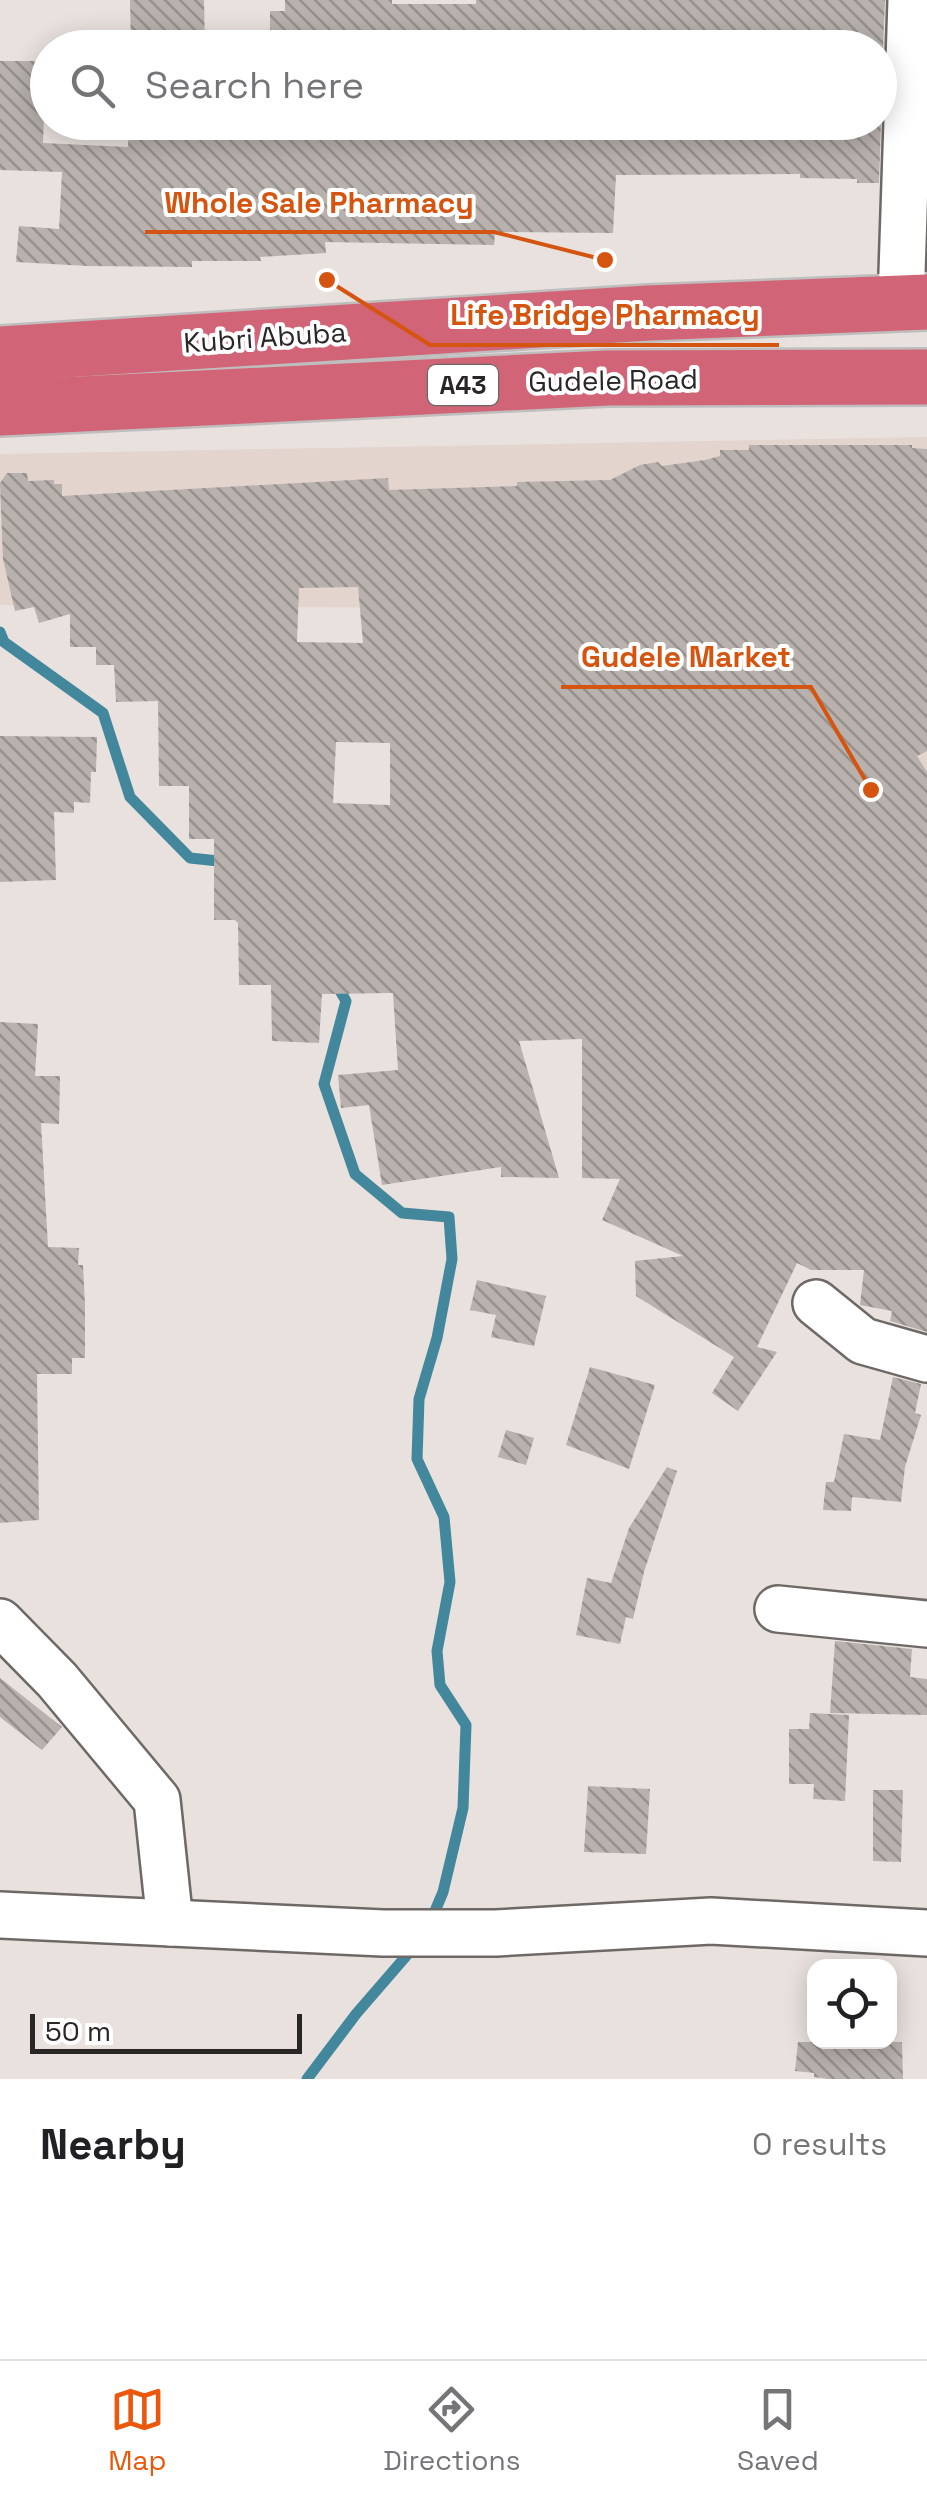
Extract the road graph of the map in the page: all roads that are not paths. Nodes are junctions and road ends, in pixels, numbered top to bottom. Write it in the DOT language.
graph roads {
  1 [pos="912,0"];
  2 [pos="914,303"];
  3 [pos="0,354"];
  4 [pos="927,377"];
  5 [pos="0,408"];
  6 [pos="816,1304"];
  7 [pos="927,1359"];
  8 [pos="778,1609"];
  9 [pos="0,1622"];
  10 [pos="927,1624"];
  11 [pos="0,1915"];
  12 [pos="170,1923"];
  13 [pos="927,1933"];
  1 -- 2 [label="street"];
  2 -- 3 [label="highway, Kubri Abuba / A43"];
  4 -- 5 [label="highway, Gudele Road / A43"];
  6 -- 7 [label="street"];
  8 -- 10 [label="street"];
  9 -- 12 [label="street"];
  11 -- 12 [label="street"];
  12 -- 13 [label="street"];
}
